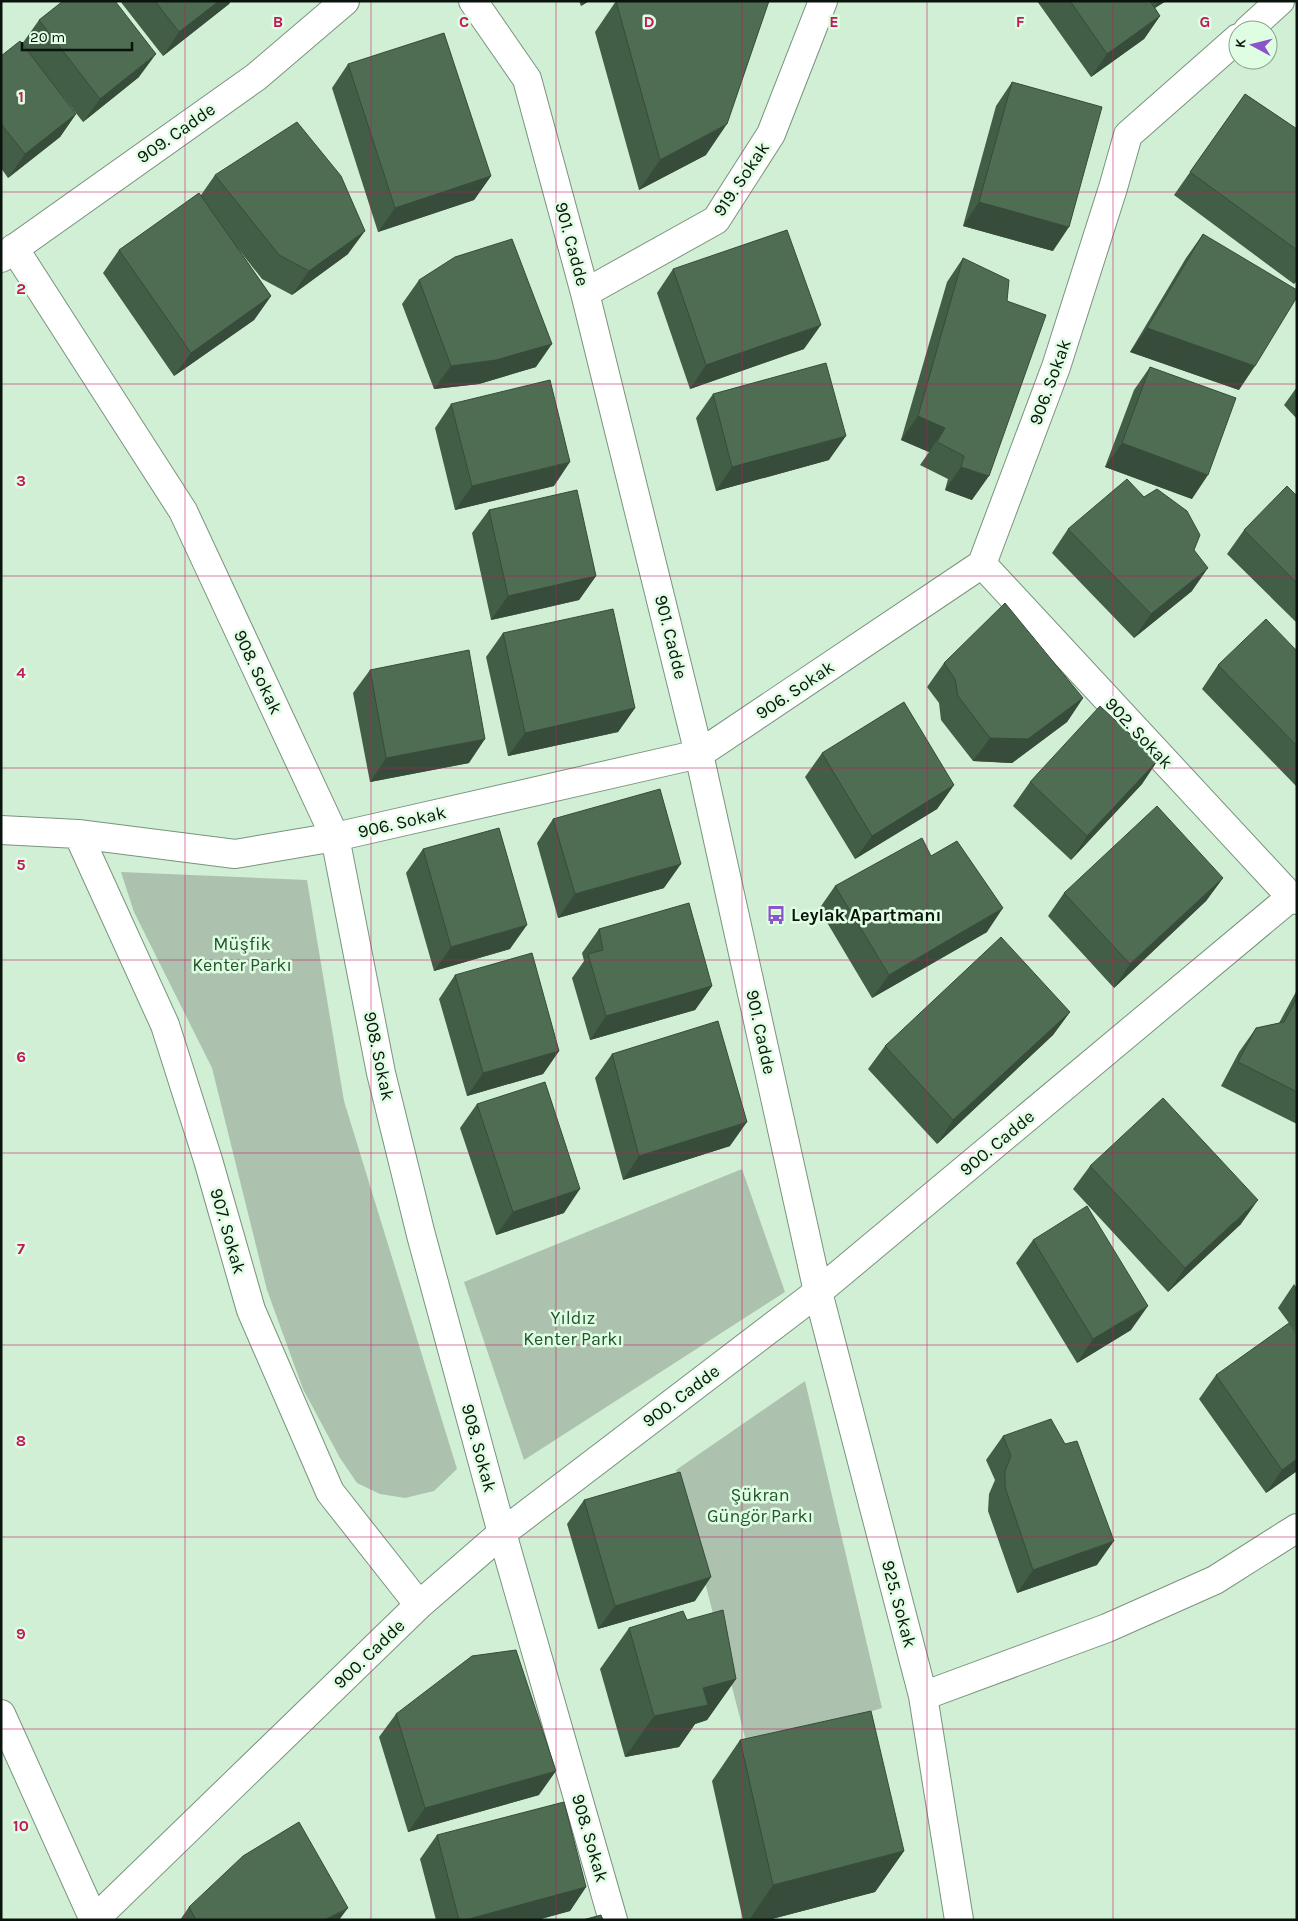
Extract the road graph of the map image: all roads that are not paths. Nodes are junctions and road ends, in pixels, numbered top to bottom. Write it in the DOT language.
graph roads {
  1 [pos="345,1"];
  2 [pos="472,1"];
  3 [pos="823,1"];
  4 [pos="1280,1"];
  5 [pos="1259,20"];
  6 [pos="1228,47"];
  7 [pos="8,253"];
  8 [pos="585,293"];
  9 [pos="982,564"];
  10 [pos="699,754"];
  11 [pos="1,830"];
  12 [pos="78,834"];
  13 [pos="335,837"];
  14 [pos="1294,899"];
  15 [pos="818,1292"];
  16 [pos="1297,1528"];
  17 [pos="502,1532"];
  18 [pos="419,1605"];
  19 [pos="923,1696"];
  20 [pos="1,1714"];
  21 [pos="94,1920"];
  22 [pos="613,1920"];
  23 [pos="960,1920"];
  1 -- 7 [label="street, 909. Cadde"];
  2 -- 8 [label="street, 901. Cadde"];
  3 -- 8 [label="street, 919. Sokak"];
  4 -- 5 [label="street"];
  6 -- 9 [label="street, 906. Sokak"];
  7 -- 13 [label="street, 908. Sokak"];
  8 -- 10 [label="street, 901. Cadde"];
  9 -- 10 [label="street, 906. Sokak"];
  9 -- 14 [label="street, 902. Sokak"];
  10 -- 13 [label="street, 906. Sokak"];
  10 -- 15 [label="street, 901. Cadde"];
  11 -- 12 [label="street, 906. Sokak"];
  12 -- 13 [label="street, 906. Sokak"];
  12 -- 18 [label="street, 907. Sokak"];
  13 -- 17 [label="street, 908. Sokak"];
  14 -- 15 [label="street, 900. Cadde"];
  15 -- 17 [label="street, 900. Cadde"];
  15 -- 19 [label="street, 925. Sokak"];
  16 -- 19 [label="street"];
  17 -- 18 [label="street, 900. Cadde"];
  17 -- 22 [label="street, 908. Sokak"];
  18 -- 21 [label="street, 900. Cadde"];
  19 -- 23 [label="street, 925. Sokak"];
  20 -- 21 [label="street"];
}
